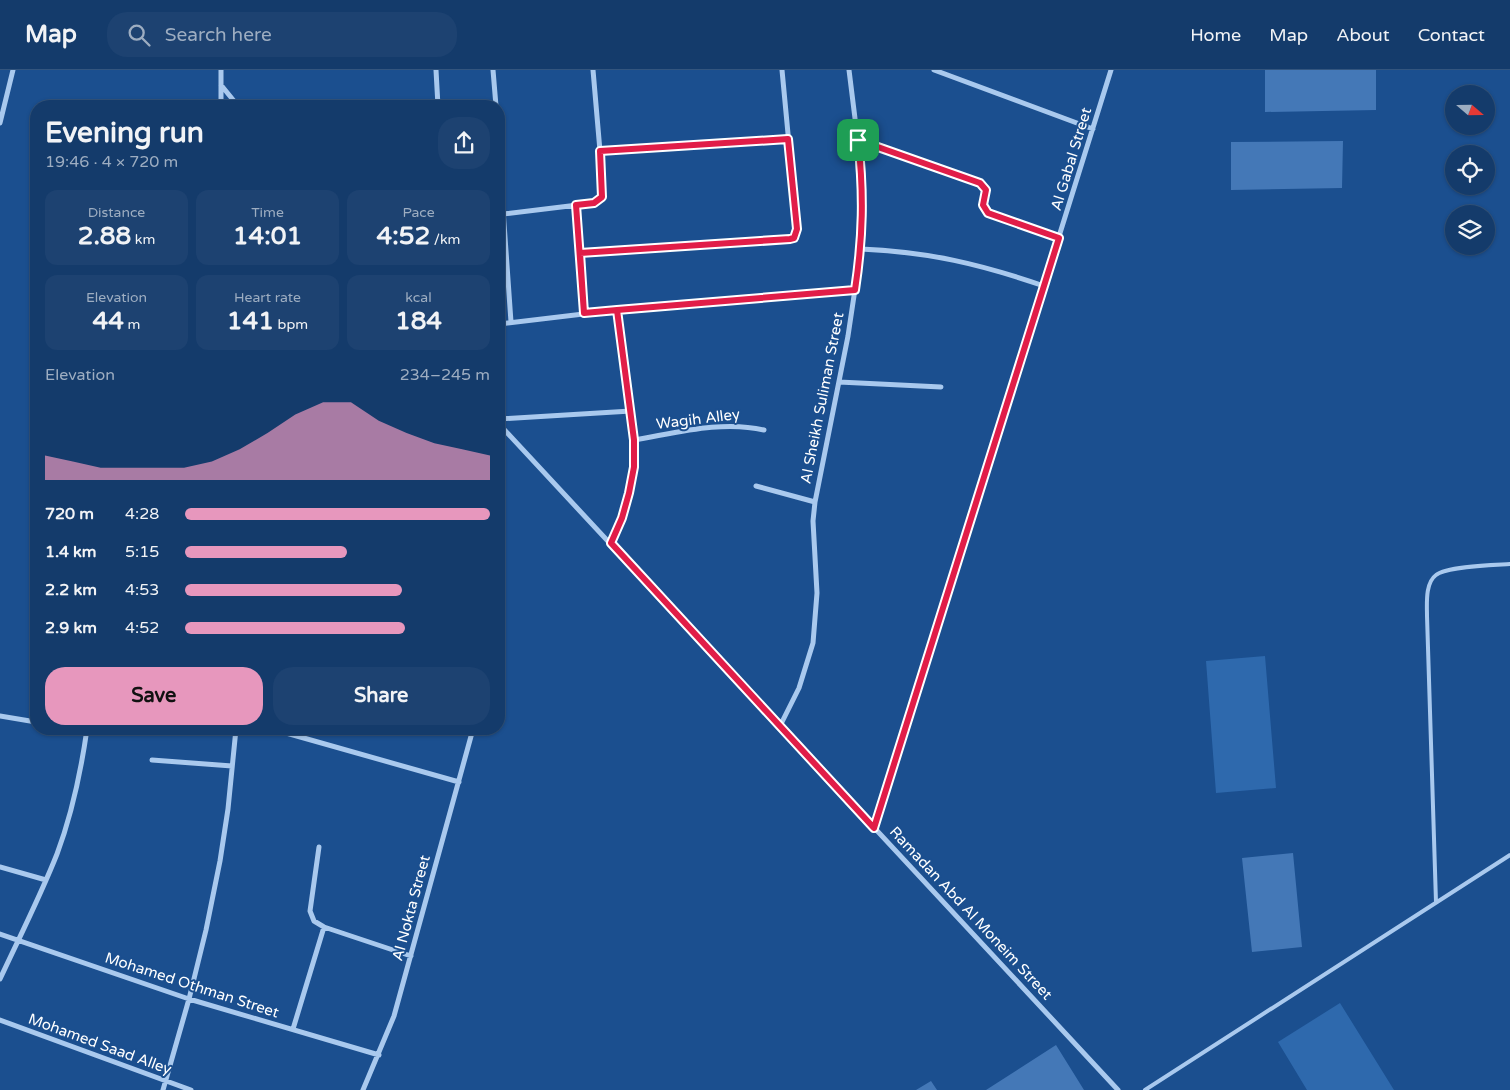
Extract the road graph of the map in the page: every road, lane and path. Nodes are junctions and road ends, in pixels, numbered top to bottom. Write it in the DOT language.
graph roads {
  1 [pos="13,70"];
  2 [pos="221,70"];
  3 [pos="436,70"];
  4 [pos="493,70"];
  5 [pos="593,70"];
  6 [pos="782,70"];
  7 [pos="849,70"];
  8 [pos="934,70"];
  9 [pos="1111,70"];
  10 [pos="222,85"];
  11 [pos="222,100"];
  12 [pos="233,100"];
  13 [pos="438,100"];
  14 [pos="496,100"];
  15 [pos="0,123"];
  16 [pos="1093,129"];
  17 [pos="788,139"];
  18 [pos="858,140"];
  19 [pos="600,151"];
  20 [pos="576,205"];
  21 [pos="505,214"];
  22 [pos="1059,238"];
  23 [pos="505,241"];
  24 [pos="861,249"];
  25 [pos="580,253"];
  26 [pos="1044,286"];
  27 [pos="855,290"];
  28 [pos="617,310"];
  29 [pos="584,313"];
  30 [pos="511,322"];
  31 [pos="505,323"];
  32 [pos="839,382"];
  33 [pos="941,387"];
  34 [pos="631,411"];
  35 [pos="505,419"];
  36 [pos="505,430"];
  37 [pos="764,430"];
  38 [pos="634,440"];
  39 [pos="756,486"];
  40 [pos="815,502"];
  41 [pos="611,543"];
  42 [pos="1510,564"];
  43 [pos="0,716"];
  44 [pos="30,721"];
  45 [pos="780,726"];
  46 [pos="85,735"];
  47 [pos="235,735"];
  48 [pos="296,735"];
  49 [pos="471,735"];
  50 [pos="300,736"];
  51 [pos="152,760"];
  52 [pos="232,766"];
  53 [pos="458,782"];
  54 [pos="874,828"];
  55 [pos="319,847"];
  56 [pos="1510,855"];
  57 [pos="0,867"];
  58 [pos="46,880"];
  59 [pos="1436,902"];
  60 [pos="324,927"];
  61 [pos="0,934"];
  62 [pos="18,940"];
  63 [pos="411,956"];
  64 [pos="0,979"];
  65 [pos="189,999"];
  66 [pos="0,1020"];
  67 [pos="293,1029"];
  68 [pos="379,1055"];
  69 [pos="166,1081"];
  70 [pos="163,1090"];
  71 [pos="191,1090"];
  72 [pos="364,1090"];
  73 [pos="1118,1090"];
  74 [pos="1144,1090"];
  1 -- 15 [label="street"];
  2 -- 10 [label="street"];
  3 -- 13 [label="street"];
  4 -- 14 [label="street"];
  5 -- 19 [label="street"];
  6 -- 17 [label="street"];
  7 -- 18 [label="street, Al Sheikh Suliman Street"];
  8 -- 16 [label="street"];
  9 -- 16 [label="street, Al Gabal Street"];
  10 -- 11 [label="street"];
  10 -- 12 [label="street"];
  16 -- 22 [label="street, Al Gabal Street"];
  17 -- 19 [label="street"];
  17 -- 25 [label="street"];
  18 -- 22 [label="street"];
  18 -- 24 [label="street, Al Sheikh Suliman Street"];
  19 -- 20 [label="street"];
  20 -- 21 [label="street"];
  20 -- 25 [label="street"];
  22 -- 26 [label="street, Al Gabal Street"];
  23 -- 30 [label="street"];
  24 -- 26 [label="street"];
  24 -- 27 [label="street, Al Sheikh Suliman Street"];
  25 -- 29 [label="street"];
  26 -- 54 [label="street, Al Gabal Street"];
  27 -- 28 [label="street"];
  27 -- 32 [label="street, Al Sheikh Suliman Street"];
  28 -- 29 [label="street"];
  28 -- 34 [label="street"];
  29 -- 30 [label="street"];
  30 -- 31 [label="street"];
  32 -- 33 [label="street"];
  32 -- 40 [label="street, Al Sheikh Suliman Street"];
  34 -- 35 [label="street"];
  34 -- 38 [label="street"];
  36 -- 41 [label="street, Ramadan Abd Al Moneim Street"];
  37 -- 38 [label="street, Wagih Alley"];
  38 -- 41 [label="street"];
  39 -- 40 [label="street"];
  40 -- 45 [label="street, Al Sheikh Suliman Street"];
  41 -- 45 [label="street, Ramadan Abd Al Moneim Street"];
  42 -- 59 [label="lane"];
  43 -- 44 [label="street"];
  45 -- 54 [label="street, Ramadan Abd Al Moneim Street"];
  46 -- 58 [label="street"];
  47 -- 52 [label="street"];
  48 -- 50 [label="street"];
  49 -- 53 [label="street, Al Nokta Street"];
  50 -- 53 [label="street"];
  51 -- 52 [label="street"];
  52 -- 65 [label="street"];
  53 -- 63 [label="street, Al Nokta Street"];
  54 -- 73 [label="street, Ramadan Abd Al Moneim Street"];
  55 -- 60 [label="street"];
  56 -- 59 [label="lane"];
  57 -- 58 [label="street"];
  58 -- 62 [label="street"];
  59 -- 74 [label="lane"];
  60 -- 63 [label="street"];
  60 -- 67 [label="street"];
  61 -- 62 [label="street, Mohamed Othman Street"];
  62 -- 64 [label="street"];
  62 -- 65 [label="street, Mohamed Othman Street"];
  63 -- 68 [label="street, Al Nokta Street"];
  65 -- 67 [label="street, Mohamed Othman Street"];
  65 -- 69 [label="street"];
  66 -- 69 [label="street, Mohamed Saad Alley"];
  67 -- 68 [label="street, Mohamed Othman Street"];
  68 -- 72 [label="street, Al Nokta Street"];
  69 -- 70 [label="street"];
  69 -- 71 [label="street, Mohamed Saad Alley"];
}
